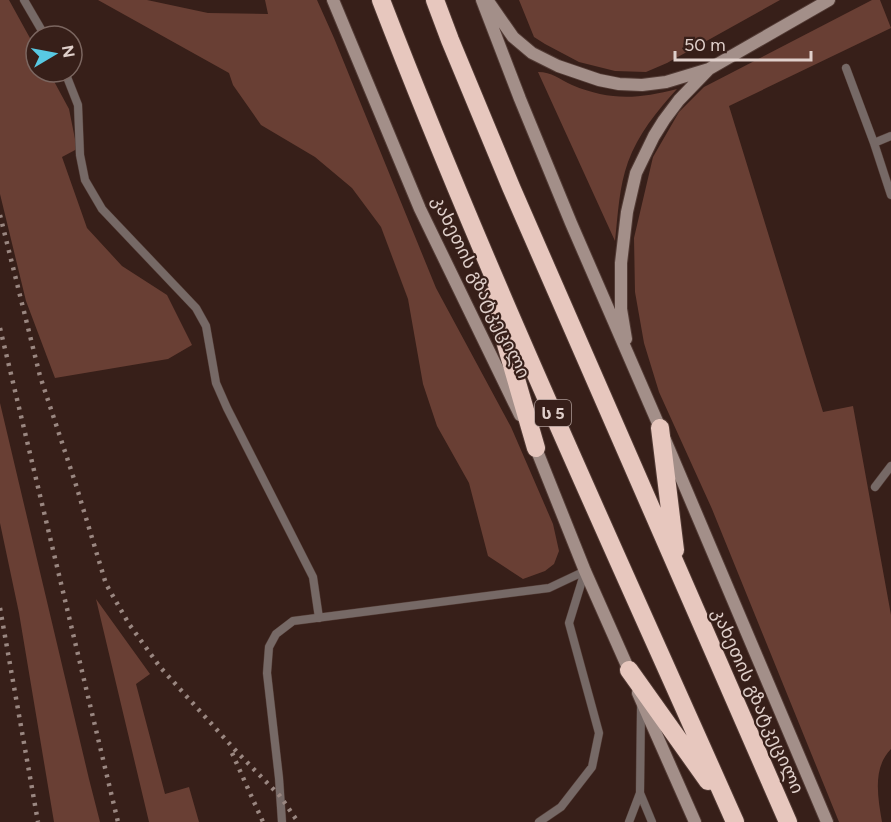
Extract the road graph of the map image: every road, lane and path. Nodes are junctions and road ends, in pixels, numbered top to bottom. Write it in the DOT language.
graph roads {
  1 [pos="24,0"];
  2 [pos="333,0"];
  3 [pos="381,0"];
  4 [pos="435,0"];
  5 [pos="482,0"];
  6 [pos="487,0"];
  7 [pos="829,0"];
  8 [pos="38,24"];
  9 [pos="846,68"];
  10 [pos="709,69"];
  11 [pos="70,84"];
  12 [pos="891,136"];
  13 [pos="874,143"];
  14 [pos="891,195"];
  15 [pos="470,222"];
  16 [pos="634,368"];
  17 [pos="660,428"];
  18 [pos="536,448"];
  19 [pos="891,466"];
  20 [pos="875,487"];
  21 [pos="677,570"];
  22 [pos="585,571"];
  23 [pos="319,618"];
  24 [pos="629,670"];
  25 [pos="642,700"];
  26 [pos="640,793"];
  27 [pos="733,818"];
  28 [pos="282,822"];
  29 [pos="539,822"];
  30 [pos="629,822"];
  31 [pos="652,822"];
  32 [pos="695,822"];
  33 [pos="788,822"];
  34 [pos="827,822"];
  1 -- 8 [label="lane"];
  2 -- 18 [label="street, კახეთის გზატკეცილი"];
  3 -- 15 [label="highway, კახეთის გზატკეცილი / ს 5"];
  4 -- 21 [label="highway, კახეთის გზატკეცილი"];
  5 -- 16 [label="street, კახეთის გზატკეცილი"];
  6 -- 10 [label="street"];
  7 -- 10 [label="street"];
  9 -- 13 [label="lane"];
  10 -- 16 [label="street"];
  11 -- 23 [label="lane"];
  12 -- 13 [label="lane"];
  13 -- 14 [label="lane"];
  15 -- 18 [label="highway"];
  15 -- 27 [label="highway, კახეთის გზატკეცილი / ს 5"];
  16 -- 17 [label="street, კახეთის გზატკეცილი"];
  17 -- 21 [label="highway"];
  17 -- 34 [label="street, კახეთის გზატკეცილი"];
  18 -- 22 [label="street, კახეთის გზატკეცილი"];
  19 -- 20 [label="lane"];
  21 -- 33 [label="highway, კახეთის გზატკეცილი"];
  22 -- 23 [label="lane"];
  22 -- 24 [label="street, კახეთის გზატკეცილი"];
  22 -- 29 [label="lane"];
  23 -- 28 [label="lane"];
  24 -- 25 [label="street, კახეთის გზატკეცილი"];
  24 -- 27 [label="highway"];
  25 -- 26 [label="lane"];
  25 -- 32 [label="street, კახეთის გზატკეცილი"];
  26 -- 30 [label="lane"];
  26 -- 31 [label="lane"];
}
